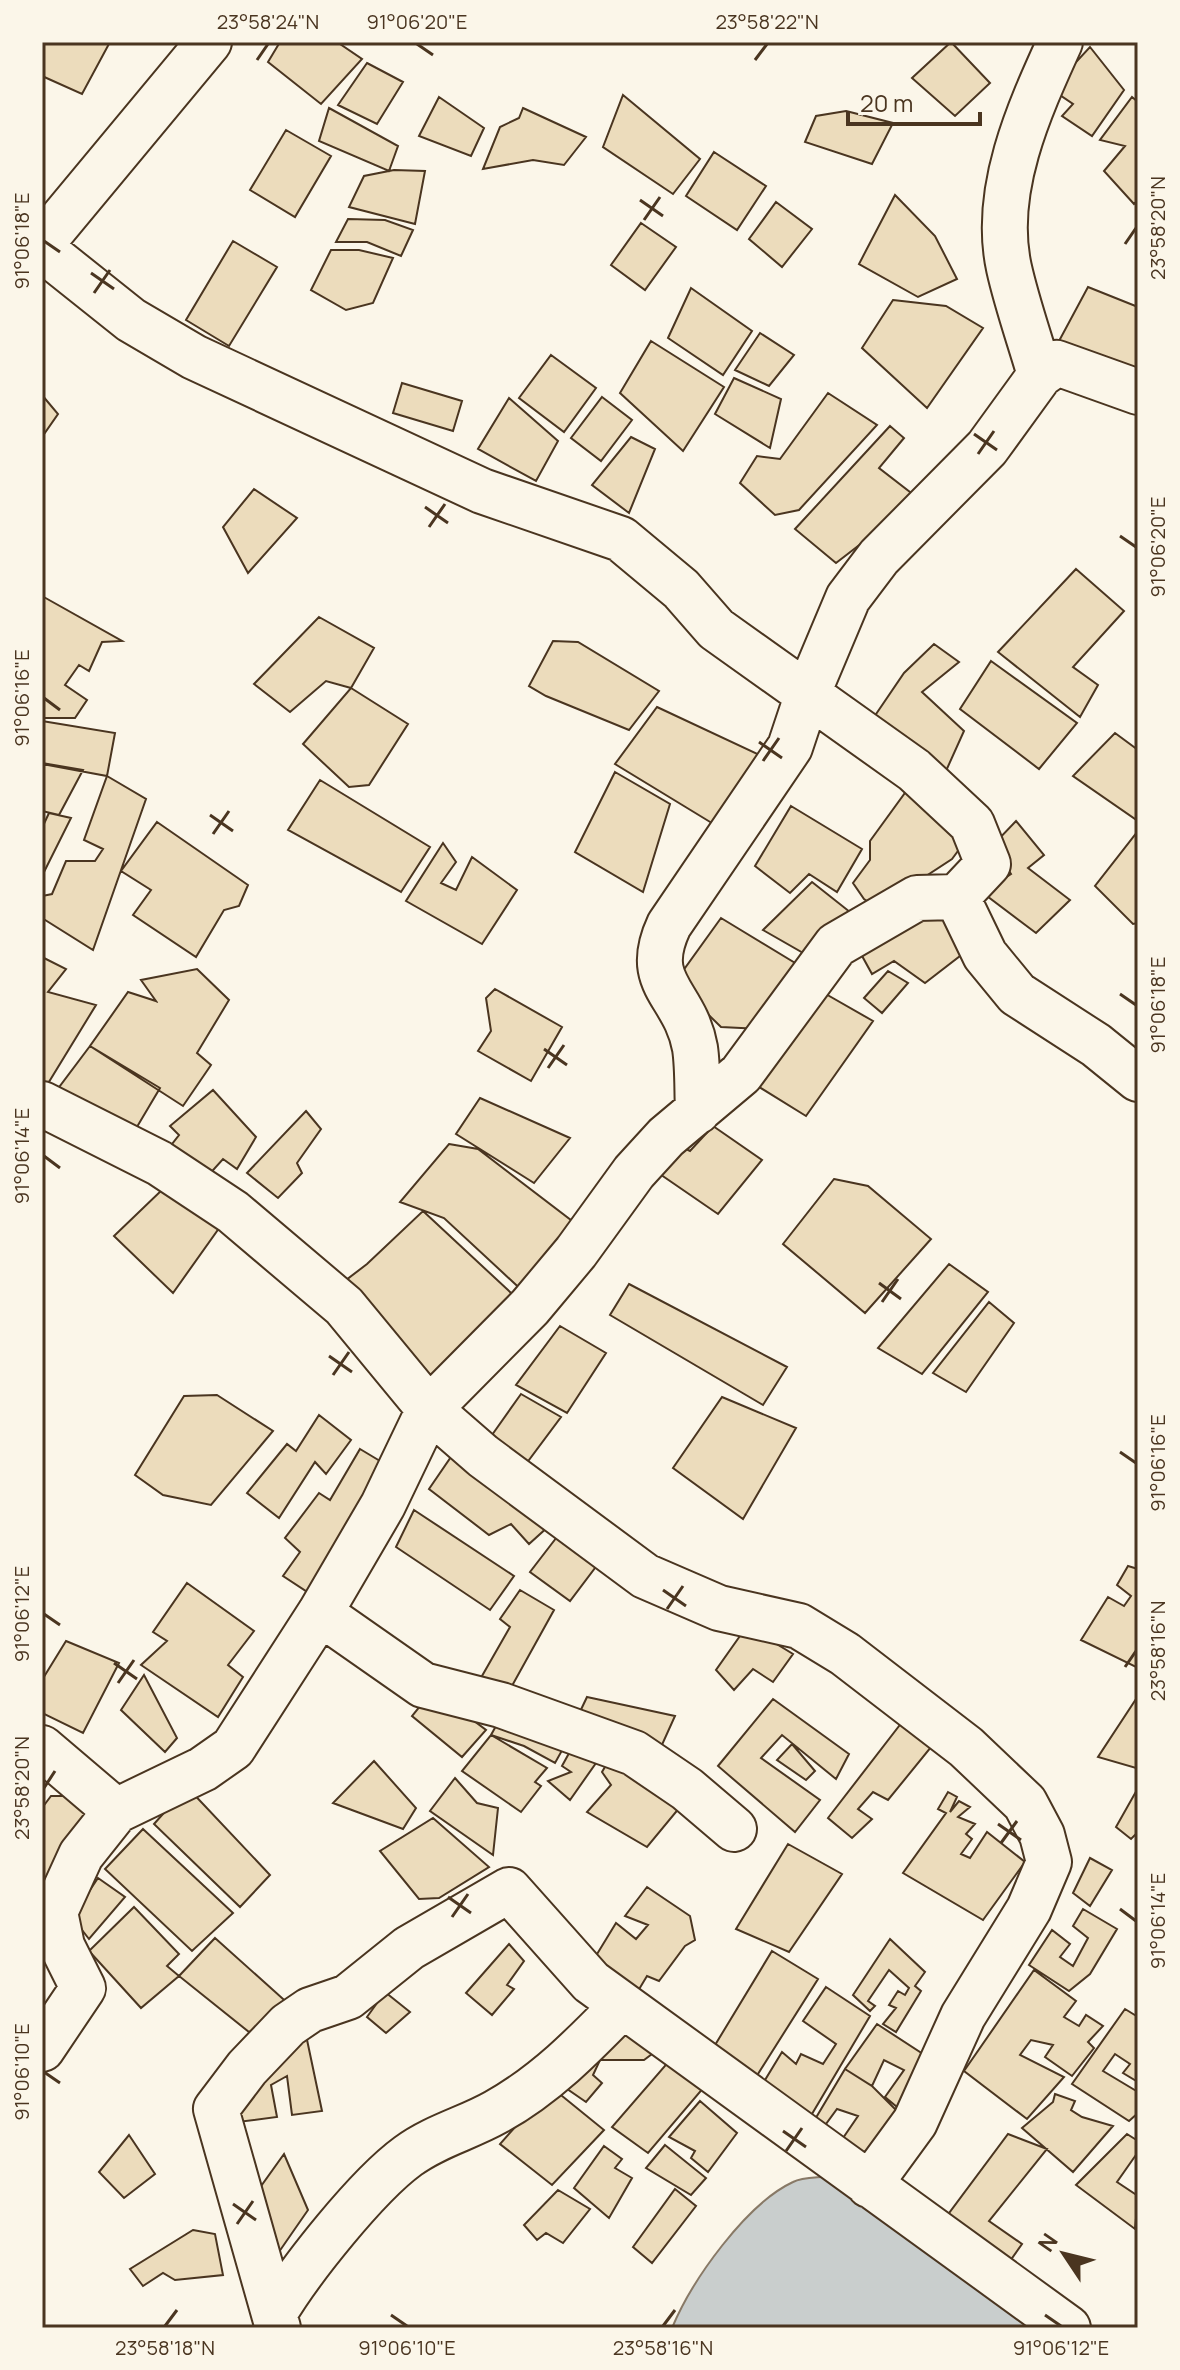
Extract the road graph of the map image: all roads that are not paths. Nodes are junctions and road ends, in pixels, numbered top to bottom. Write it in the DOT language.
graph roads {
  1 [pos="209,42"];
  2 [pos="1060,42"];
  3 [pos="42,246"];
  4 [pos="1040,375"];
  5 [pos="1138,392"];
  6 [pos="808,693"];
  7 [pos="957,897"];
  8 [pos="1138,1079"];
  9 [pos="42,1104"];
  10 [pos="698,1111"];
  11 [pos="429,1409"];
  12 [pos="320,1613"];
  13 [pos="42,1748"];
  14 [pos="116,1811"];
  15 [pos="734,1829"];
  16 [pos="622,2006"];
  17 [pos="42,2049"];
  18 [pos="869,2185"];
  19 [pos="276,2321"];
  20 [pos="1068,2328"];
  1 -- 3 [label="street"];
  2 -- 4 [label="street"];
  3 -- 6 [label="street"];
  4 -- 5 [label="street"];
  4 -- 6 [label="street"];
  6 -- 7 [label="street"];
  6 -- 10 [label="street"];
  7 -- 8 [label="street"];
  7 -- 10 [label="street"];
  9 -- 11 [label="street"];
  10 -- 11 [label="street"];
  11 -- 12 [label="street"];
  11 -- 18 [label="street"];
  12 -- 14 [label="street"];
  12 -- 15 [label="street"];
  13 -- 14 [label="street"];
  14 -- 17 [label="street"];
  16 -- 18 [label="street"];
  16 -- 19 [label="street"];
  16 -- 19 [label="street"];
  18 -- 20 [label="street"];
}
